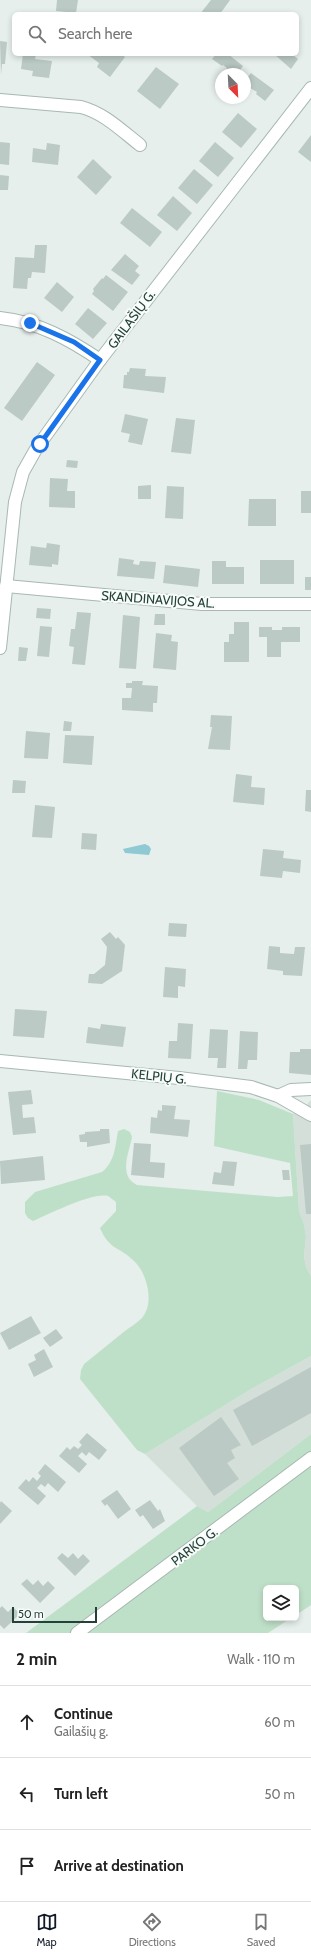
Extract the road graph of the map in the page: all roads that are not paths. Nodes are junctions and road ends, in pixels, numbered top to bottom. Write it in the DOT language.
graph roads {
  1 [pos="311,88"];
  2 [pos="0,100"];
  3 [pos="140,145"];
  4 [pos="0,318"];
  5 [pos="100,360"];
  6 [pos="6,586"];
  7 [pos="311,604"];
  8 [pos="0,648"];
  9 [pos="0,1061"];
  10 [pos="311,1089"];
  11 [pos="278,1096"];
  12 [pos="311,1115"];
  13 [pos="311,1458"];
  14 [pos="77,1633"];
  1 -- 5 [label="street, GAILAŠIŲ G."];
  2 -- 3 [label="street"];
  4 -- 5 [label="street"];
  5 -- 6 [label="street, GAILAŠIŲ G."];
  6 -- 7 [label="street, SKANDINAVIJOS AL."];
  6 -- 8 [label="street, GAILAŠIŲ G."];
  9 -- 11 [label="street, KELPIŲ G."];
  10 -- 11 [label="street"];
  11 -- 12 [label="street, KELPIŲ G."];
  13 -- 14 [label="street, PARKO G."];
}
